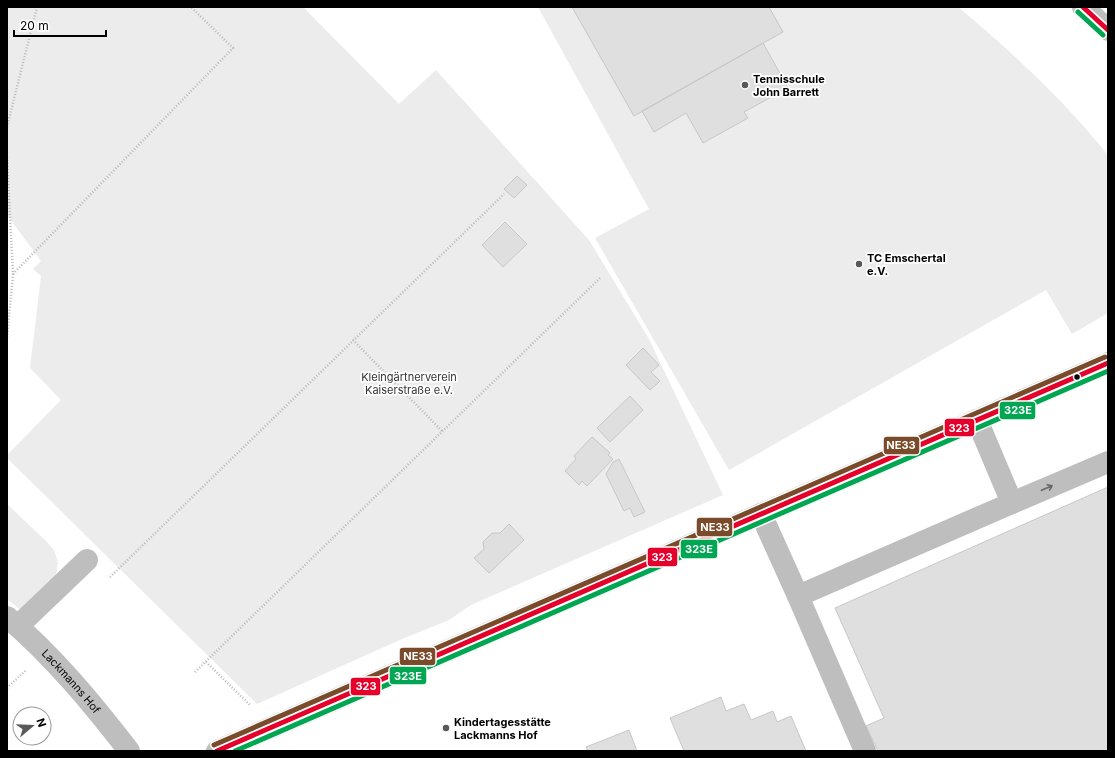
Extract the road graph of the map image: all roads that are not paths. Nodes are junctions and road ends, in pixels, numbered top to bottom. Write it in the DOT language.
graph roads {
  1 [pos="1083,7"];
  2 [pos="1108,30"];
  3 [pos="1108,363"];
  4 [pos="977,420"];
  5 [pos="1108,462"];
  6 [pos="1012,503"];
  7 [pos="760,514"];
  8 [pos="87,560"];
  9 [pos="798,596"];
  10 [pos="13,622"];
  11 [pos="129,751"];
  12 [pos="217,751"];
  13 [pos="866,751"];
  1 -- 2 [label="street"];
  3 -- 4 [label="street"];
  4 -- 6 [label="street"];
  4 -- 7 [label="street"];
  6 -- 5 [label="street, one-way"];
  6 -- 9 [label="street"];
  7 -- 9 [label="street"];
  7 -- 12 [label="street"];
  8 -- 10 [label="street"];
  9 -- 13 [label="street"];
  10 -- 11 [label="street, Lackmanns Hof"];
}
